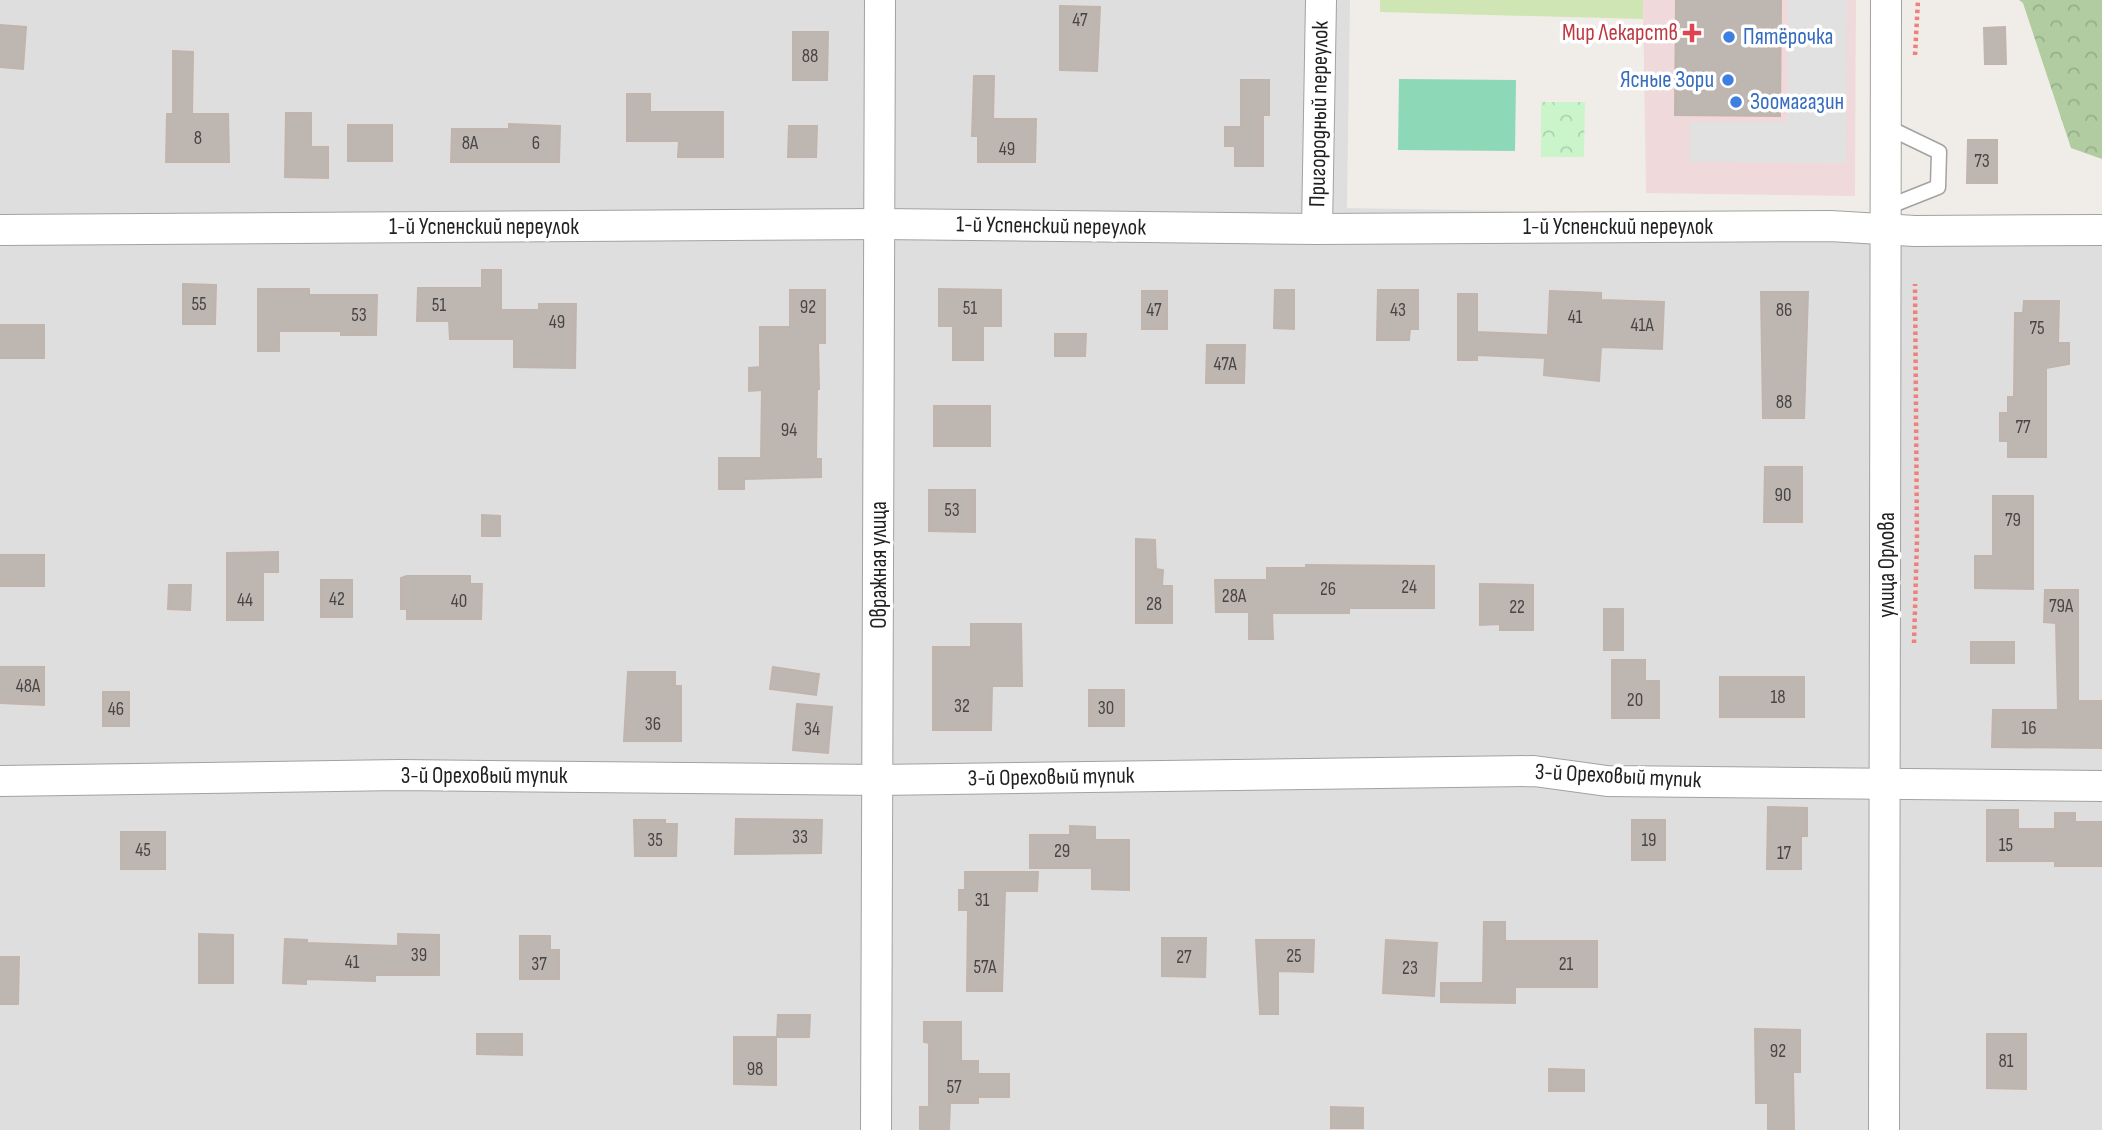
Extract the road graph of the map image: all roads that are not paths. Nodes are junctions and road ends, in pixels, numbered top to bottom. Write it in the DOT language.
graph roads {
  1 [pos="880,0"];
  2 [pos="1321,0"];
  3 [pos="1886,0"];
  4 [pos="1884,125"];
  5 [pos="1885,218"];
  6 [pos="881,224"];
  7 [pos="1317,229"];
  8 [pos="0,230"];
  9 [pos="2102,230"];
  10 [pos="878,780"];
  11 [pos="0,781"];
  12 [pos="1887,784"];
  13 [pos="2102,786"];
  14 [pos="876,1130"];
  15 [pos="1884,1130"];
  1 -- 6 [label="street, Овражная улица"];
  2 -- 7 [label="street, Пригородный переулок"];
  3 -- 4 [label="street, улица Орлова"];
  4 -- 5 [label="street, улица Орлова"];
  4 -- 5 [label="lane"];
  5 -- 7 [label="street, 1-й Успенский переулок"];
  5 -- 9 [label="street, 1-й Успенский переулок"];
  5 -- 12 [label="street, улица Орлова"];
  6 -- 7 [label="street, 1-й Успенский переулок"];
  6 -- 8 [label="street, 1-й Успенский переулок"];
  6 -- 10 [label="street, Овражная улица"];
  10 -- 11 [label="street, 3-й Ореховый тупик"];
  10 -- 12 [label="street, 3-й Ореховый тупик"];
  10 -- 14 [label="street, Овражная улица"];
  12 -- 13 [label="street, 3-й Ореховый тупик"];
  12 -- 15 [label="street, улица Орлова"];
}
